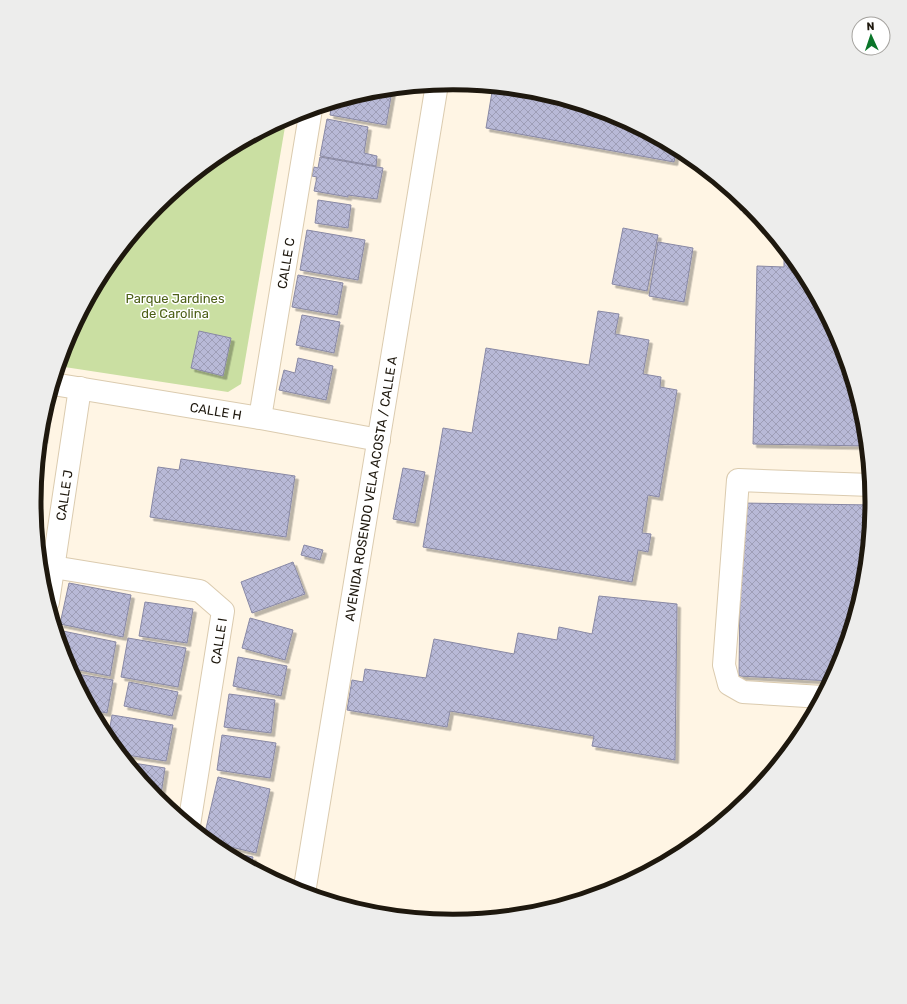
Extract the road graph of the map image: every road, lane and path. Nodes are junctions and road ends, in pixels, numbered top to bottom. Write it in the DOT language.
graph roads {
  1 [pos="436,90"];
  2 [pos="308,116"];
  3 [pos="58,385"];
  4 [pos="80,388"];
  5 [pos="260,418"];
  6 [pos="379,440"];
  7 [pos="865,485"];
  8 [pos="53,567"];
  9 [pos="50,587"];
  10 [pos="817,697"];
  11 [pos="190,819"];
  12 [pos="305,887"];
  1 -- 6 [label="street, AVENIDA ROSENDO VELA ACOSTA / CALLE A"];
  2 -- 5 [label="street, CALLE C"];
  3 -- 4 [label="street, CALLE H"];
  4 -- 5 [label="street, CALLE H"];
  4 -- 8 [label="street, CALLE J"];
  5 -- 6 [label="street, CALLE H"];
  6 -- 12 [label="street, AVENIDA ROSENDO VELA ACOSTA / CALLE A"];
  7 -- 10 [label="street"];
  8 -- 9 [label="street, CALLE J"];
  8 -- 11 [label="street, CALLE I"];
}
